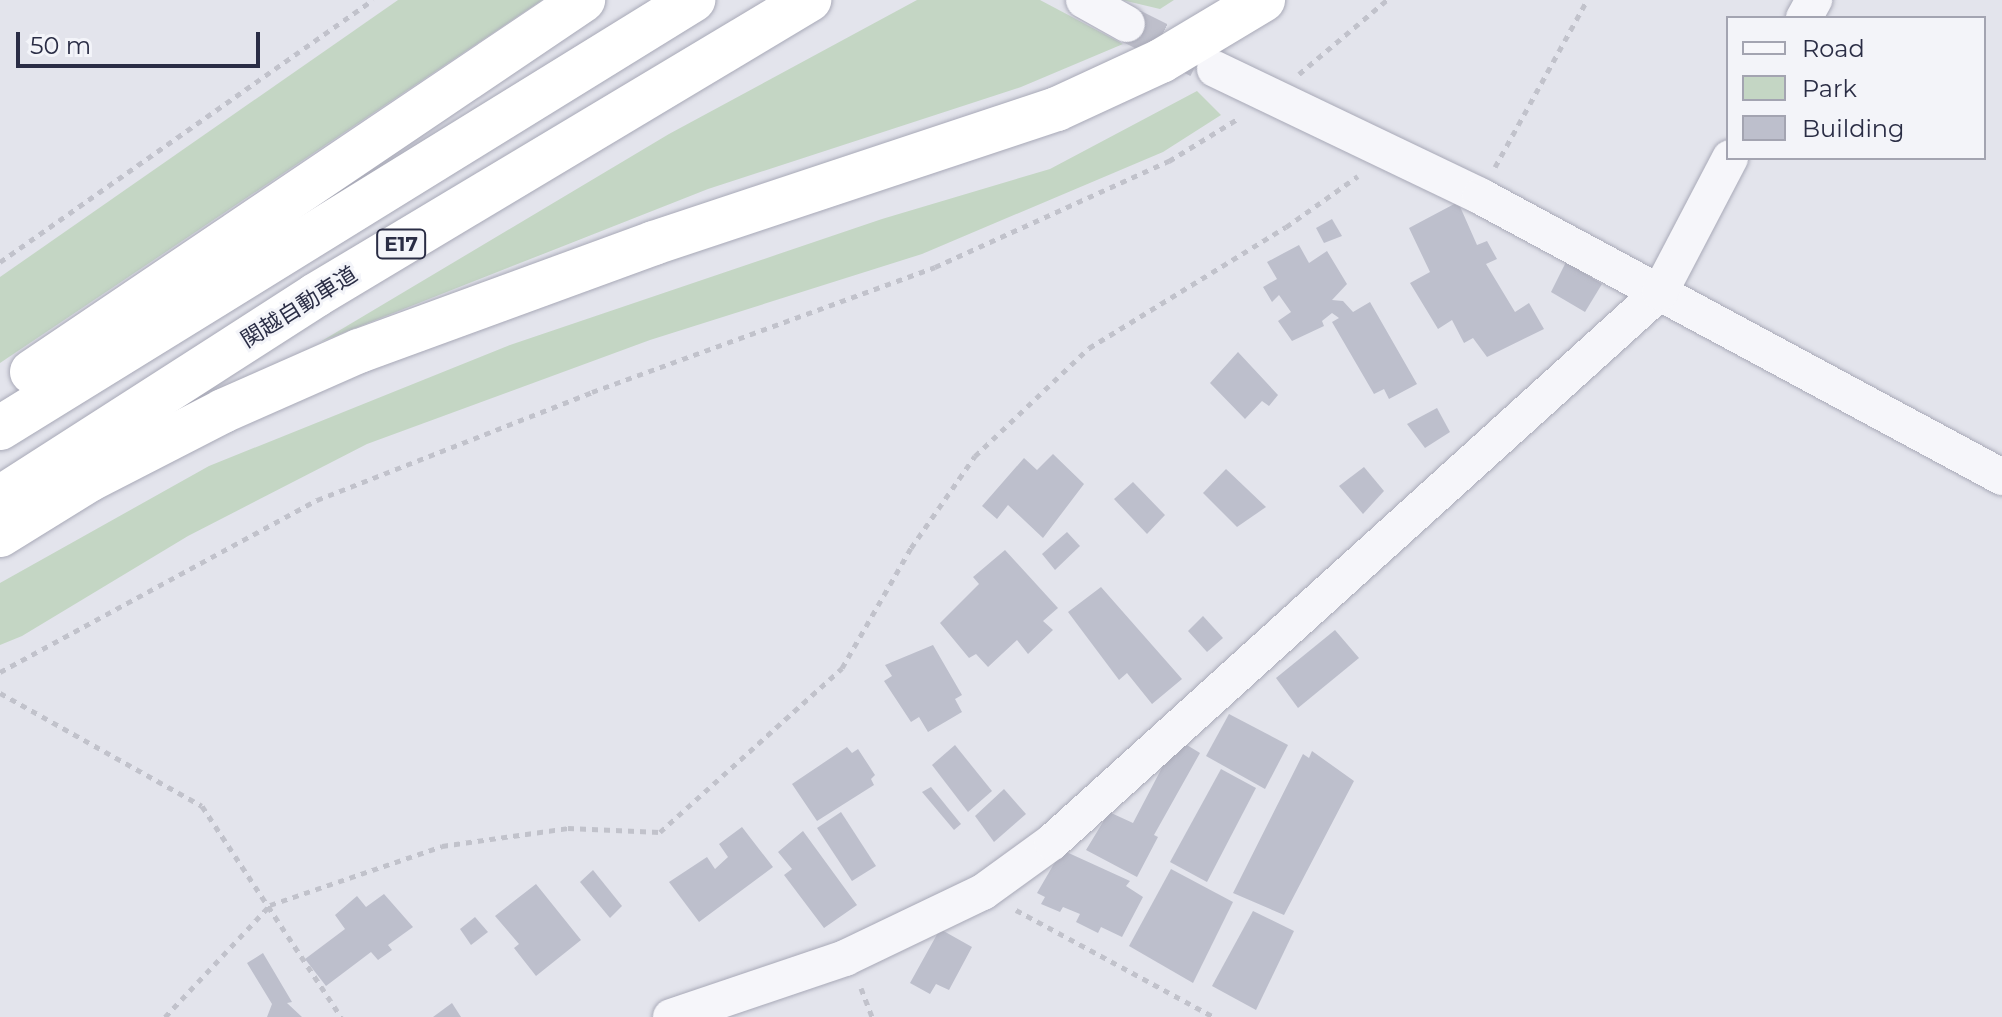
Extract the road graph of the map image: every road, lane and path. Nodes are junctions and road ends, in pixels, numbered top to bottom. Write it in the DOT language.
graph roads {
  1 [pos="373,0"];
  2 [pos="583,0"];
  3 [pos="693,0"];
  4 [pos="809,0"];
  5 [pos="1084,0"];
  6 [pos="1263,0"];
  7 [pos="1387,0"];
  8 [pos="1587,0"];
  9 [pos="1127,24"];
  10 [pos="1215,69"];
  11 [pos="1273,97"];
  12 [pos="1391,153"];
  13 [pos="1729,160"];
  14 [pos="1480,196"];
  15 [pos="0,262"];
  16 [pos="1660,292"];
  17 [pos="0,394"];
  18 [pos="0,428"];
  19 [pos="2002,477"];
  20 [pos="0,498"];
  21 [pos="0,535"];
  22 [pos="0,672"];
  23 [pos="0,693"];
  24 [pos="983,892"];
  25 [pos="270,905"];
  26 [pos="165,1017"];
  27 [pos="341,1017"];
  28 [pos="671,1017"];
  29 [pos="1214,1017"];
  1 -- 15 [label="path"];
  2 -- 17 [label="highway"];
  3 -- 18 [label="highway, E17"];
  4 -- 20 [label="highway, 関越自動車道 / E17"];
  5 -- 9 [label="street"];
  6 -- 21 [label="highway"];
  7 -- 11 [label="path"];
  8 -- 14 [label="path"];
  10 -- 11 [label="street"];
  11 -- 12 [label="street"];
  11 -- 22 [label="path"];
  12 -- 14 [label="street"];
  12 -- 25 [label="path"];
  13 -- 16 [label="street"];
  14 -- 16 [label="street"];
  16 -- 19 [label="street"];
  16 -- 24 [label="street"];
  23 -- 25 [label="path"];
  24 -- 28 [label="street"];
  24 -- 29 [label="path"];
  25 -- 26 [label="path"];
  25 -- 27 [label="path"];
}
